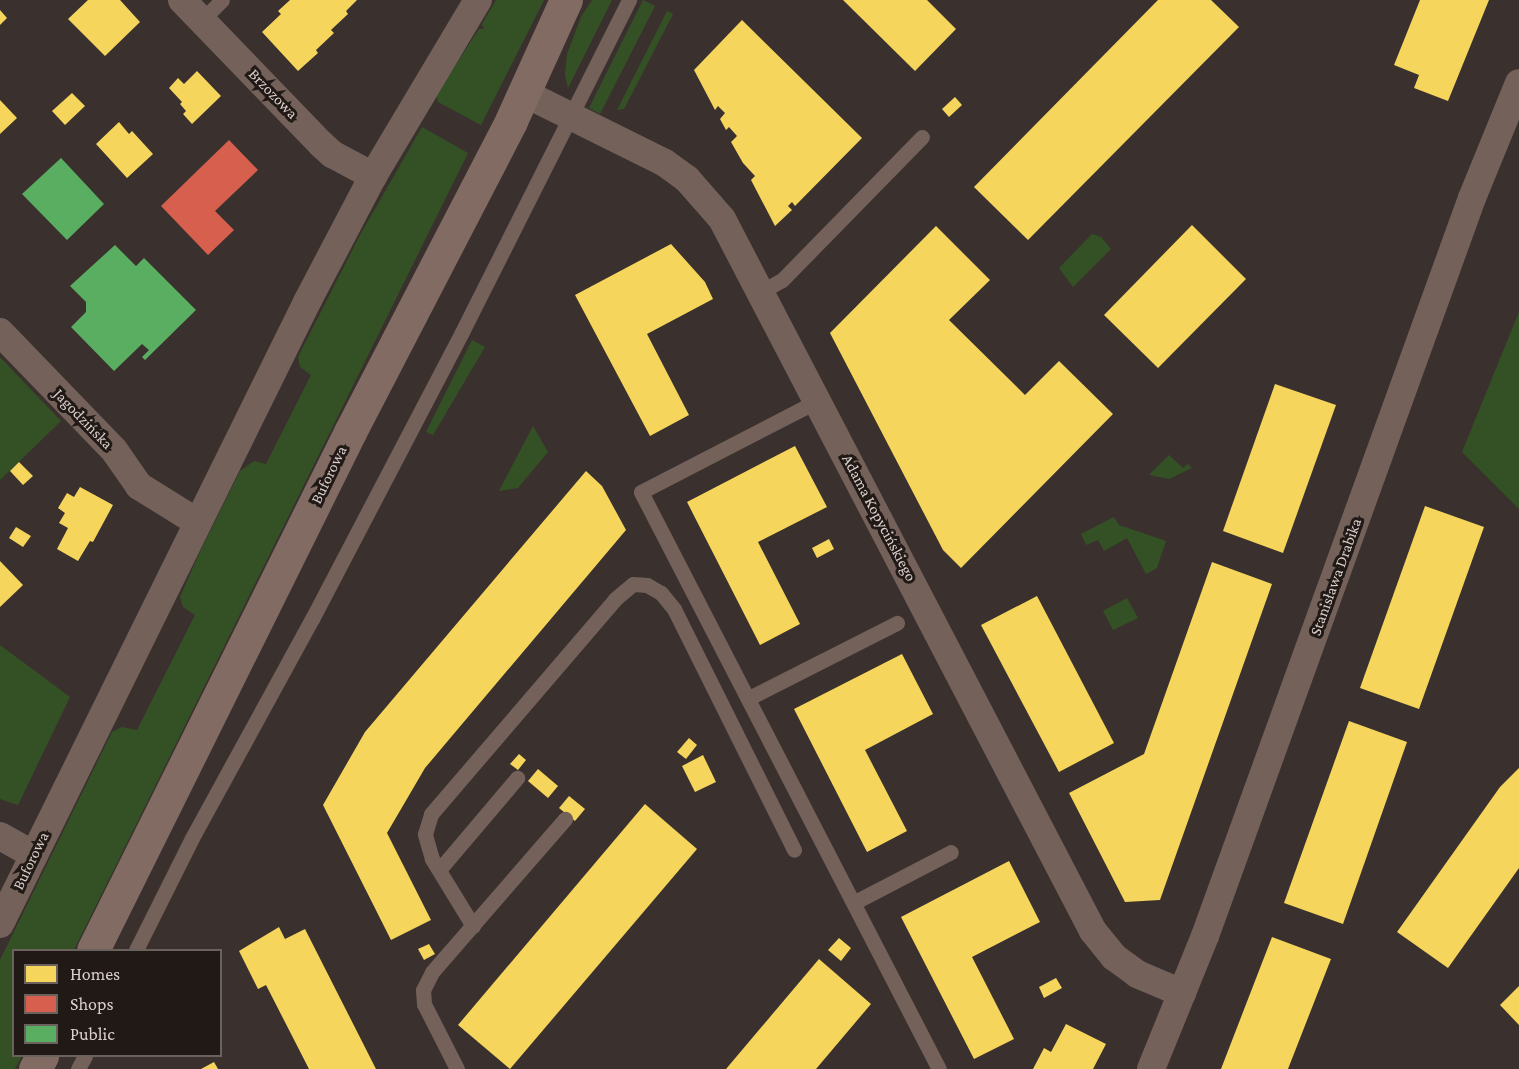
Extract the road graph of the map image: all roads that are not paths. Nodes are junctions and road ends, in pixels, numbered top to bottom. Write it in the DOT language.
graph roads {
  1 [pos="222,0"];
  2 [pos="478,0"];
  3 [pos="566,0"];
  4 [pos="629,0"];
  5 [pos="192,10"];
  6 [pos="1519,83"];
  7 [pos="524,93"];
  8 [pos="570,116"];
  9 [pos="922,137"];
  10 [pos="373,176"];
  11 [pos="761,292"];
  12 [pos="0,332"];
  13 [pos="818,401"];
  14 [pos="197,522"];
  15 [pos="897,623"];
  16 [pos="749,698"];
  17 [pos="517,778"];
  18 [pos="566,819"];
  19 [pos="0,836"];
  20 [pos="794,850"];
  21 [pos="951,852"];
  22 [pos="34,855"];
  23 [pos="439,870"];
  24 [pos="855,902"];
  25 [pos="0,924"];
  26 [pos="473,926"];
  27 [pos="94,949"];
  28 [pos="137,949"];
  29 [pos="1182,993"];
  30 [pos="457,1069"];
  31 [pos="939,1069"];
  32 [pos="1151,1069"];
  1 -- 5 [label="lane"];
  2 -- 10 [label="street, Buforowa"];
  3 -- 7 [label="main road, Buforowa"];
  4 -- 8 [label="lane"];
  5 -- 10 [label="street, Brzozowa"];
  6 -- 29 [label="street, Stanisława Drabika"];
  7 -- 8 [label="street, Adama Kopycińskiego"];
  7 -- 27 [label="main road, Buforowa"];
  8 -- 11 [label="street, Adama Kopycińskiego"];
  8 -- 28 [label="lane"];
  9 -- 11 [label="lane"];
  10 -- 14 [label="street, Buforowa"];
  11 -- 13 [label="street, Adama Kopycińskiego"];
  12 -- 14 [label="street, Jagodzińska"];
  13 -- 16 [label="lane"];
  13 -- 29 [label="street, Adama Kopycińskiego"];
  14 -- 22 [label="street, Buforowa"];
  15 -- 16 [label="lane"];
  16 -- 24 [label="lane"];
  17 -- 23 [label="lane"];
  18 -- 26 [label="lane"];
  19 -- 22 [label="street"];
  20 -- 23 [label="lane"];
  21 -- 24 [label="lane"];
  22 -- 25 [label="street, Buforowa"];
  23 -- 26 [label="lane"];
  24 -- 31 [label="lane"];
  26 -- 30 [label="lane"];
  29 -- 32 [label="street, Stanisława Drabika"];
}
